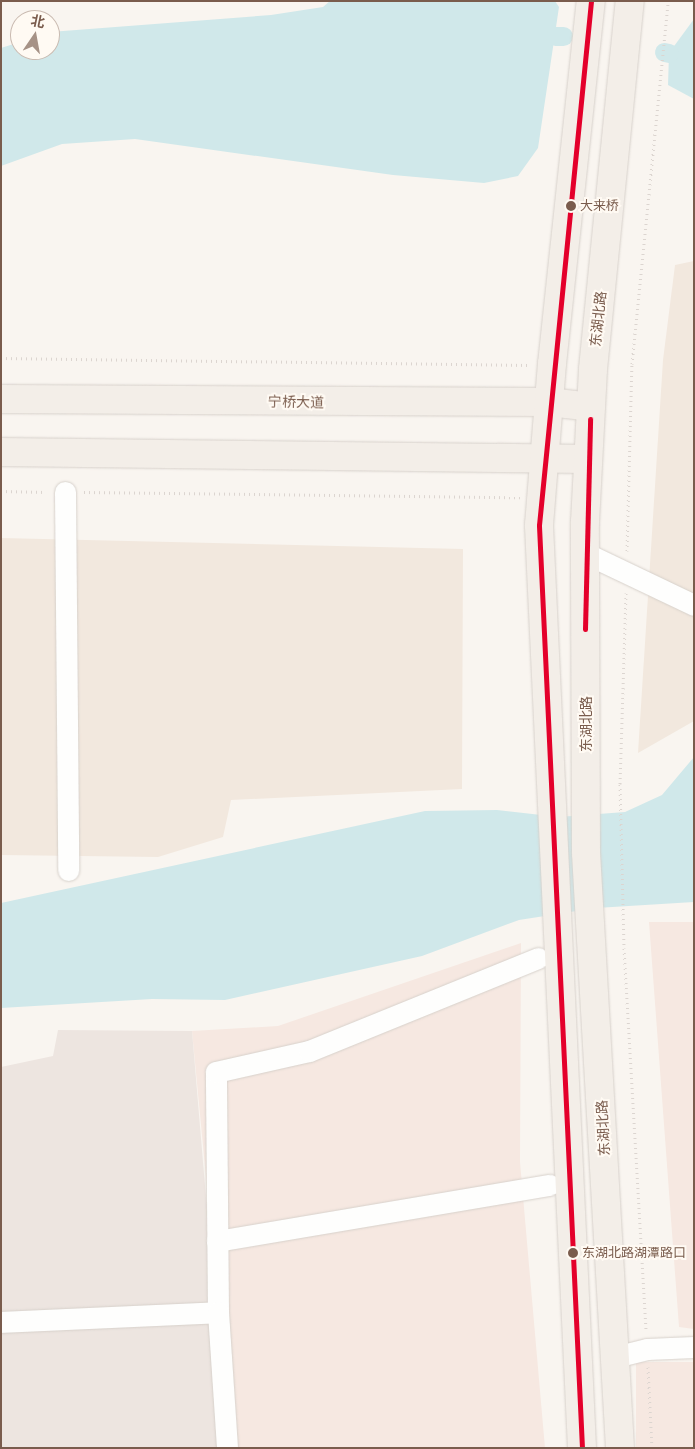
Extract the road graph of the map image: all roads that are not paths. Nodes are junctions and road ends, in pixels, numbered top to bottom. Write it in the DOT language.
graph roads {
  1 [pos="591,1"];
  2 [pos="630,1"];
  3 [pos="1,399"];
  4 [pos="549,402"];
  5 [pos="591,408"];
  6 [pos="1,452"];
  7 [pos="544,458"];
  8 [pos="588,459"];
  9 [pos="65,492"];
  10 [pos="585,553"];
  11 [pos="694,605"];
  12 [pos="68,870"];
  13 [pos="549,957"];
  14 [pos="549,1185"];
  15 [pos="217,1241"];
  16 [pos="218,1312"];
  17 [pos="1,1322"];
  18 [pos="694,1347"];
  19 [pos="615,1357"];
  20 [pos="228,1448"];
  21 [pos="582,1448"];
  22 [pos="620,1448"];
  1 -- 4 [label="main road"];
  2 -- 5 [label="main road, 东湖北路"];
  3 -- 4 [label="main road, 宁桥大道"];
  4 -- 5 [label="main road, 宁桥大道"];
  4 -- 7 [label="main road"];
  5 -- 8 [label="main road, 东湖北路"];
  6 -- 7 [label="main road"];
  7 -- 8 [label="main road"];
  7 -- 13 [label="main road"];
  8 -- 10 [label="main road, 东湖北路"];
  9 -- 12 [label="street"];
  10 -- 11 [label="street"];
  10 -- 19 [label="main road, 东湖北路"];
  13 -- 15 [label="street"];
  13 -- 21 [label="main road"];
  14 -- 15 [label="street"];
  15 -- 16 [label="street"];
  16 -- 17 [label="street"];
  16 -- 20 [label="street"];
  18 -- 19 [label="street"];
  19 -- 22 [label="main road, 东湖北路"];
}
